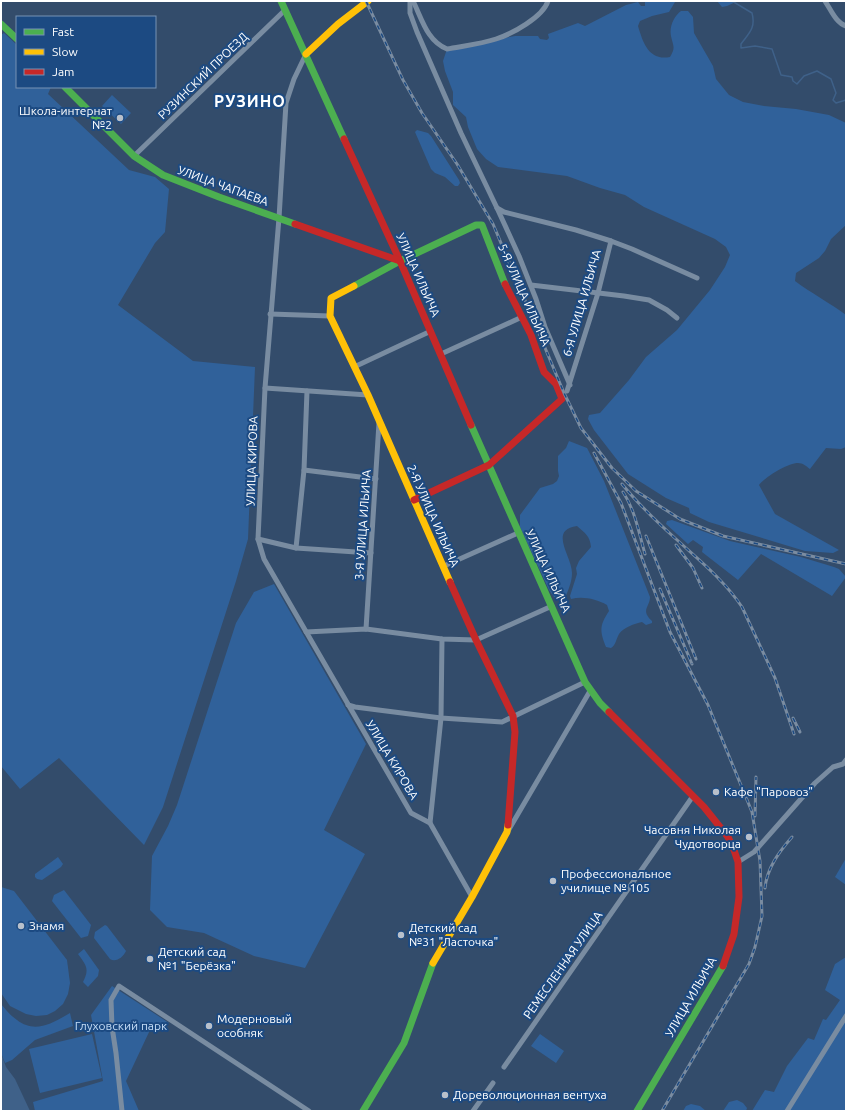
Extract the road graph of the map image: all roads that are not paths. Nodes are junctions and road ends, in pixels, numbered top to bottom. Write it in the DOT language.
graph roads {
  1 [pos="281,1"];
  2 [pos="368,1"];
  3 [pos="410,1"];
  4 [pos="413,1"];
  5 [pos="548,1"];
  6 [pos="825,1"];
  7 [pos="285,10"];
  8 [pos="1,24"];
  9 [pos="845,26"];
  10 [pos="16,38"];
  11 [pos="306,54"];
  12 [pos="66,88"];
  13 [pos="134,156"];
  14 [pos="497,208"];
  15 [pos="279,218"];
  16 [pos="611,241"];
  17 [pos="400,261"];
  18 [pos="697,278"];
  19 [pos="531,285"];
  20 [pos="598,293"];
  21 [pos="270,314"];
  22 [pos="330,316"];
  23 [pos="522,318"];
  24 [pos="678,318"];
  25 [pos="431,331"];
  26 [pos="441,354"];
  27 [pos="354,366"];
  28 [pos="570,385"];
  29 [pos="265,388"];
  30 [pos="308,391"];
  31 [pos="567,391"];
  32 [pos="368,395"];
  33 [pos="379,422"];
  34 [pos="489,465"];
  35 [pos="304,470"];
  36 [pos="376,479"];
  37 [pos="414,500"];
  38 [pos="518,533"];
  39 [pos="258,539"];
  40 [pos="296,548"];
  41 [pos="371,553"];
  42 [pos="444,566"];
  43 [pos="552,606"];
  44 [pos="366,629"];
  45 [pos="306,632"];
  46 [pos="442,639"];
  47 [pos="476,640"];
  48 [pos="585,682"];
  49 [pos="590,691"];
  50 [pos="348,705"];
  51 [pos="513,716"];
  52 [pos="441,718"];
  53 [pos="845,762"];
  54 [pos="693,796"];
  55 [pos="430,823"];
  56 [pos="507,832"];
  57 [pos="738,862"];
  58 [pos="472,897"];
  59 [pos="846,1016"];
  60 [pos="504,1067"];
  61 [pos="493,1083"];
  62 [pos="122,1111"];
  63 [pos="309,1111"];
  64 [pos="363,1111"];
  65 [pos="473,1111"];
  66 [pos="637,1111"];
  67 [pos="787,1111"];
  1 -- 7 [label="street, УЛИЦА ИЛЬИЧА"];
  2 -- 11 [label="street"];
  3 -- 14 [label="street"];
  4 -- 5 [label="street"];
  6 -- 9 [label="street"];
  7 -- 11 [label="street, УЛИЦА ИЛЬИЧА"];
  7 -- 13 [label="street, РУЗИНСКИЙ ПРОЕЗД"];
  8 -- 10 [label="street"];
  11 -- 15 [label="street, УЛИЦА КИРОВА"];
  11 -- 17 [label="street, УЛИЦА ИЛЬИЧА"];
  12 -- 13 [label="street, УЛИЦА ЧАПАЕВА"];
  13 -- 15 [label="street, УЛИЦА ЧАПАЕВА"];
  14 -- 16 [label="street"];
  14 -- 19 [label="street"];
  15 -- 17 [label="street, УЛИЦА ЧАПАЕВА"];
  15 -- 21 [label="street, УЛИЦА КИРОВА"];
  16 -- 18 [label="street, 6-Я УЛИЦА ИЛЬИЧА"];
  16 -- 20 [label="street, 6-Я УЛИЦА ИЛЬИЧА"];
  17 -- 22 [label="street"];
  17 -- 23 [label="street, 5-Я УЛИЦА ИЛЬИЧА"];
  17 -- 25 [label="street, УЛИЦА ИЛЬИЧА"];
  19 -- 20 [label="street"];
  19 -- 28 [label="street"];
  20 -- 24 [label="street"];
  20 -- 28 [label="street, 6-Я УЛИЦА ИЛЬИЧА"];
  21 -- 22 [label="street"];
  21 -- 29 [label="street, УЛИЦА КИРОВА"];
  22 -- 27 [label="street, 2-Я УЛИЦА ИЛЬИЧА"];
  23 -- 26 [label="street"];
  23 -- 34 [label="street, 5-Я УЛИЦА ИЛЬИЧА"];
  25 -- 26 [label="street, УЛИЦА ИЛЬИЧА"];
  25 -- 27 [label="street"];
  26 -- 34 [label="street, УЛИЦА ИЛЬИЧА"];
  27 -- 32 [label="street, 2-Я УЛИЦА ИЛЬИЧА"];
  28 -- 31 [label="street, 6-Я УЛИЦА ИЛЬИЧА"];
  29 -- 30 [label="street"];
  29 -- 39 [label="street, УЛИЦА КИРОВА"];
  30 -- 32 [label="street"];
  30 -- 35 [label="street"];
  32 -- 33 [label="street, 2-Я УЛИЦА ИЛЬИЧА"];
  33 -- 36 [label="street, 3-Я УЛИЦА ИЛЬИЧА"];
  33 -- 37 [label="street, 2-Я УЛИЦА ИЛЬИЧА"];
  34 -- 37 [label="street"];
  34 -- 38 [label="street, УЛИЦА ИЛЬИЧА"];
  35 -- 36 [label="street"];
  35 -- 40 [label="street"];
  36 -- 41 [label="street, 3-Я УЛИЦА ИЛЬИЧА"];
  37 -- 42 [label="street, 2-Я УЛИЦА ИЛЬИЧА"];
  38 -- 42 [label="street"];
  38 -- 43 [label="street, УЛИЦА ИЛЬИЧА"];
  39 -- 40 [label="street"];
  39 -- 45 [label="street, УЛИЦА КИРОВА"];
  40 -- 41 [label="street"];
  41 -- 44 [label="street, 3-Я УЛИЦА ИЛЬИЧА"];
  42 -- 47 [label="street, 2-Я УЛИЦА ИЛЬИЧА"];
  43 -- 47 [label="street"];
  43 -- 48 [label="street, УЛИЦА ИЛЬИЧА"];
  44 -- 45 [label="street"];
  44 -- 46 [label="street"];
  45 -- 50 [label="street, УЛИЦА КИРОВА"];
  46 -- 47 [label="street"];
  46 -- 52 [label="street"];
  47 -- 51 [label="street, 2-Я УЛИЦА ИЛЬИЧА"];
  48 -- 49 [label="street, УЛИЦА ИЛЬИЧА"];
  48 -- 51 [label="street"];
  49 -- 54 [label="street, УЛИЦА ИЛЬИЧА"];
  49 -- 56 [label="street"];
  50 -- 52 [label="street"];
  50 -- 55 [label="street, УЛИЦА КИРОВА"];
  51 -- 52 [label="street"];
  51 -- 56 [label="street, 2-Я УЛИЦА ИЛЬИЧА"];
  52 -- 55 [label="street"];
  53 -- 57 [label="street"];
  54 -- 57 [label="street, УЛИЦА ИЛЬИЧА"];
  54 -- 60 [label="street, РЕМЕСЛЕННАЯ УЛИЦА"];
  55 -- 58 [label="street"];
  56 -- 58 [label="street, 2-Я УЛИЦА ИЛЬИЧА"];
  57 -- 66 [label="street, УЛИЦА ИЛЬИЧА"];
  58 -- 64 [label="street, 2-Я УЛИЦА ИЛЬИЧА"];
  59 -- 67 [label="street"];
  61 -- 65 [label="street"];
  62 -- 63 [label="street"];
}
